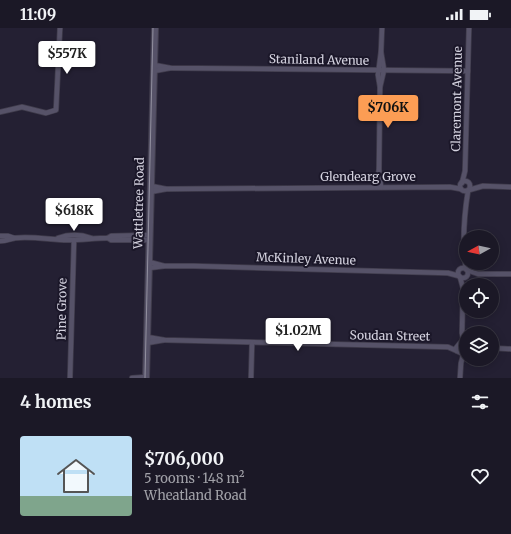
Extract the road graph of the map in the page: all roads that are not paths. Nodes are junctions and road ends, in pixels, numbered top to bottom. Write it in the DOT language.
graph roads {
  1 [pos="60,28"];
  2 [pos="155,28"];
  3 [pos="382,28"];
  4 [pos="469,28"];
  5 [pos="381,52"];
  6 [pos="154,68"];
  7 [pos="378,70"];
  8 [pos="384,70"];
  9 [pos="468,71"];
  10 [pos="380,87"];
  11 [pos="0,112"];
  12 [pos="379,170"];
  13 [pos="466,171"];
  14 [pos="462,183"];
  15 [pos="468,183"];
  16 [pos="482,186"];
  17 [pos="376,187"];
  18 [pos="381,187"];
  19 [pos="450,187"];
  20 [pos="511,187"];
  21 [pos="151,189"];
  22 [pos="461,190"];
  23 [pos="469,190"];
  24 [pos="465,201"];
  25 [pos="464,230"];
  26 [pos="2,236"];
  27 [pos="14,238"];
  28 [pos="58,238"];
  29 [pos="91,238"];
  30 [pos="150,238"];
  31 [pos="74,240"];
  32 [pos="0,241"];
  33 [pos="0,244"];
  34 [pos="149,265"];
  35 [pos="460,270"];
  36 [pos="467,270"];
  37 [pos="448,273"];
  38 [pos="478,274"];
  39 [pos="511,274"];
  40 [pos="460,277"];
  41 [pos="466,277"];
  42 [pos="147,340"];
  43 [pos="252,343"];
  44 [pos="458,344"];
  45 [pos="448,347"];
  46 [pos="499,348"];
  47 [pos="511,349"];
  48 [pos="458,352"];
  49 [pos="459,356"];
  50 [pos="461,366"];
  51 [pos="70,378"];
  52 [pos="132,378"];
  53 [pos="146,378"];
  54 [pos="251,378"];
  55 [pos="460,378"];
  1 -- 11 [label="street"];
  2 -- 6 [label="main road, Wattletree Road"];
  3 -- 5 [label="street"];
  4 -- 9 [label="street, Claremont Avenue"];
  5 -- 7 [label="street"];
  5 -- 8 [label="street"];
  6 -- 7 [label="street, Staniland Avenue"];
  6 -- 21 [label="main road, Wattletree Road"];
  7 -- 8 [label="street, Staniland Avenue"];
  7 -- 10 [label="street"];
  8 -- 9 [label="street, Staniland Avenue"];
  8 -- 10 [label="street"];
  9 -- 13 [label="street, Claremont Avenue"];
  10 -- 12 [label="street"];
  12 -- 17 [label="street"];
  12 -- 18 [label="street"];
  13 -- 14 [label="street, Claremont Avenue"];
  13 -- 15 [label="street, Claremont Avenue"];
  14 -- 15 [label="street, Glendearg Grove"];
  14 -- 19 [label="street, Glendearg Grove"];
  14 -- 22 [label="street, Claremont Avenue"];
  15 -- 16 [label="street"];
  15 -- 23 [label="street, Claremont Avenue"];
  16 -- 20 [label="street"];
  16 -- 23 [label="street"];
  17 -- 18 [label="street, Glendearg Grove"];
  17 -- 21 [label="street, Glendearg Grove"];
  18 -- 19 [label="street, Glendearg Grove"];
  19 -- 22 [label="street, Glendearg Grove"];
  21 -- 30 [label="main road, Wattletree Road"];
  22 -- 23 [label="street, Glendearg Grove"];
  22 -- 24 [label="street"];
  23 -- 24 [label="street"];
  24 -- 25 [label="street"];
  26 -- 27 [label="street"];
  26 -- 32 [label="street"];
  27 -- 28 [label="street"];
  27 -- 32 [label="street"];
  28 -- 29 [label="street"];
  28 -- 31 [label="street"];
  29 -- 30 [label="street"];
  29 -- 31 [label="street"];
  30 -- 34 [label="main road, Wattletree Road"];
  31 -- 51 [label="street, Pine Grove"];
  32 -- 33 [label="street"];
  34 -- 37 [label="street, McKinley Avenue"];
  34 -- 42 [label="main road, Wattletree Road"];
  35 -- 37 [label="street, McKinley Avenue"];
  35 -- 40 [label="street"];
  36 -- 38 [label="street"];
  36 -- 41 [label="street"];
  37 -- 40 [label="street, McKinley Avenue"];
  38 -- 39 [label="street"];
  38 -- 41 [label="street"];
  40 -- 41 [label="street, McKinley Avenue"];
  42 -- 43 [label="street, Soudan Street"];
  42 -- 53 [label="main road, Wattletree Road"];
  43 -- 45 [label="street, Soudan Street"];
  43 -- 54 [label="street"];
  44 -- 45 [label="street, Soudan Street"];
  44 -- 48 [label="street"];
  45 -- 48 [label="street, Soudan Street"];
  46 -- 47 [label="street"];
  48 -- 49 [label="street"];
  50 -- 55 [label="street"];
  52 -- 53 [label="street"];
}
